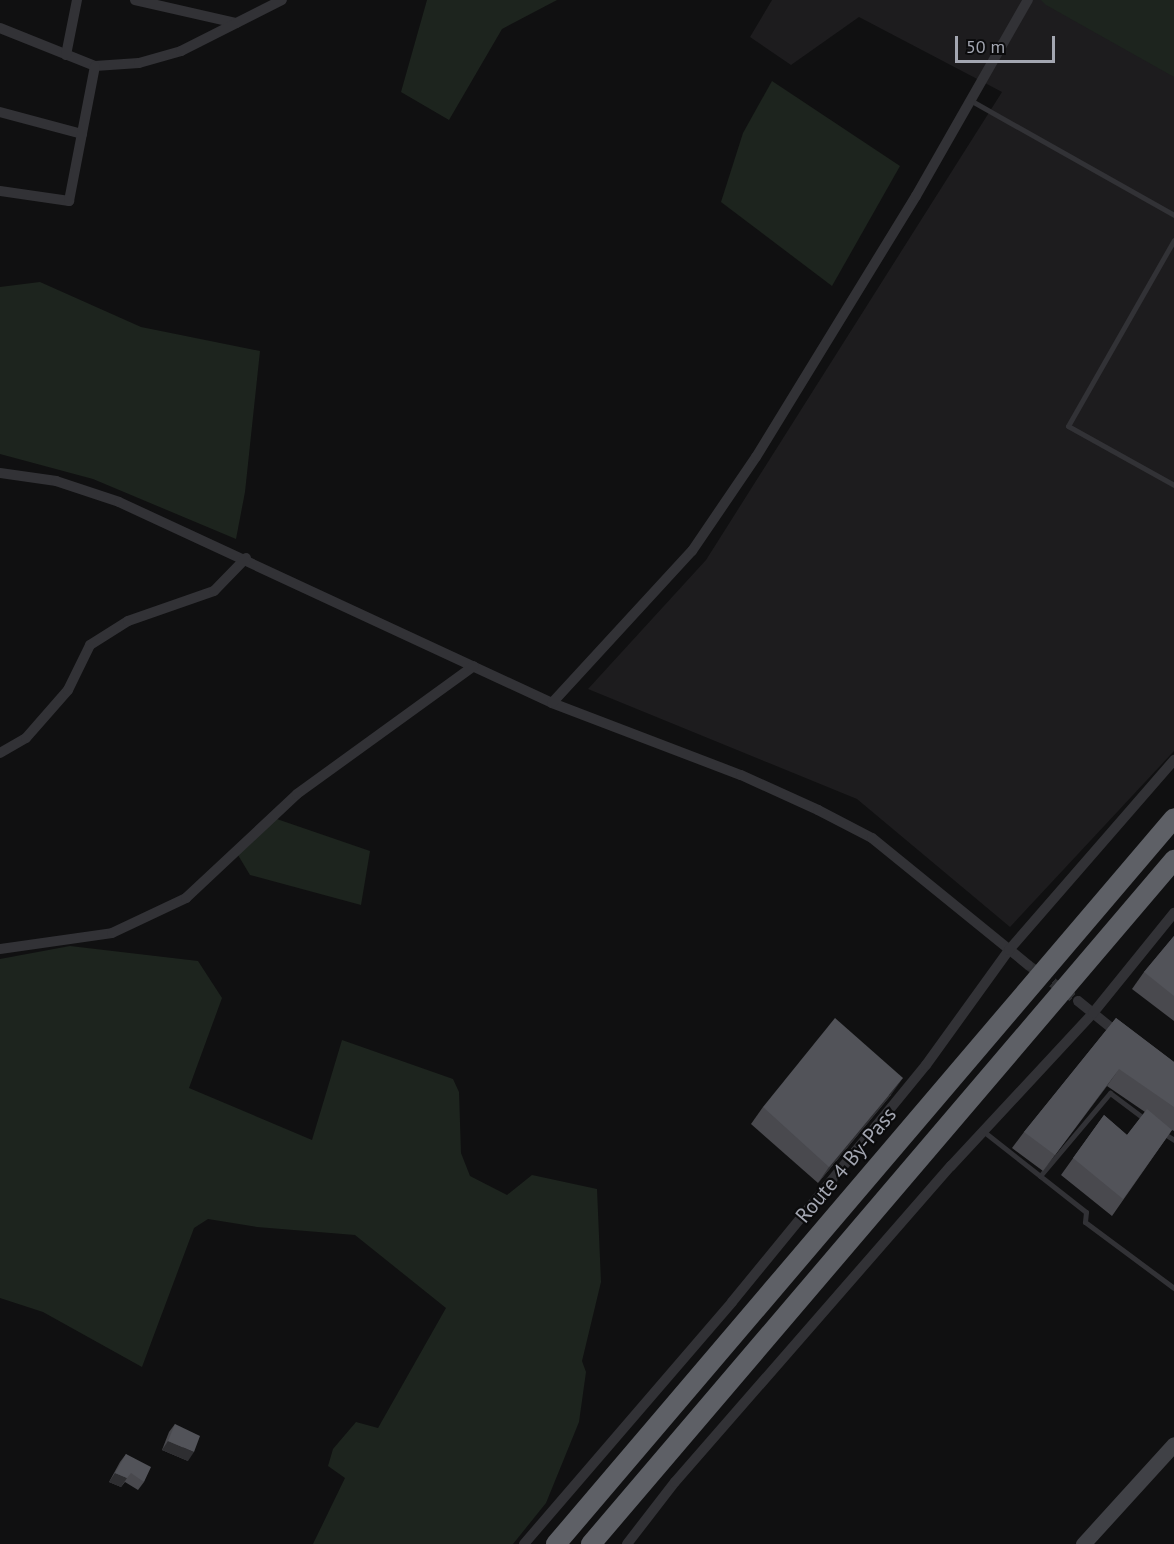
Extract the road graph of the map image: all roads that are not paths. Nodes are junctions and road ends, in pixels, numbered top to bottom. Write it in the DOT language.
graph roads {
  1 [pos="77,0"];
  2 [pos="135,0"];
  3 [pos="282,0"];
  4 [pos="1028,0"];
  5 [pos="236,23"];
  6 [pos="0,28"];
  7 [pos="66,55"];
  8 [pos="95,66"];
  9 [pos="970,100"];
  10 [pos="0,112"];
  11 [pos="82,134"];
  12 [pos="0,191"];
  13 [pos="1174,215"];
  14 [pos="1174,240"];
  15 [pos="0,473"];
  16 [pos="1174,486"];
  17 [pos="246,558"];
  18 [pos="474,666"];
  19 [pos="552,704"];
  20 [pos="0,753"];
  21 [pos="1174,760"];
  22 [pos="1174,819"];
  23 [pos="1174,860"];
  24 [pos="1174,913"];
  25 [pos="0,949"];
  26 [pos="1009,950"];
  27 [pos="1028,965"];
  28 [pos="1078,1001"];
  29 [pos="1093,1013"];
  30 [pos="1129,1041"];
  31 [pos="983,1131"];
  32 [pos="1174,1140"];
  33 [pos="1040,1176"];
  34 [pos="1174,1288"];
  35 [pos="732,1302"];
  36 [pos="749,1316"];
  37 [pos="643,1407"];
  38 [pos="660,1422"];
  39 [pos="1174,1444"];
  40 [pos="657,1466"];
  41 [pos="675,1482"];
  42 [pos="524,1544"];
  43 [pos="556,1544"];
  44 [pos="591,1544"];
  45 [pos="627,1544"];
  46 [pos="1083,1544"];
  1 -- 7 [label="street"];
  2 -- 5 [label="street"];
  3 -- 5 [label="street"];
  4 -- 9 [label="street"];
  5 -- 8 [label="street"];
  6 -- 7 [label="street"];
  7 -- 8 [label="street"];
  8 -- 11 [label="street"];
  9 -- 13 [label="lane"];
  9 -- 19 [label="street"];
  10 -- 11 [label="street"];
  11 -- 12 [label="street"];
  14 -- 16 [label="lane"];
  15 -- 17 [label="street"];
  17 -- 18 [label="street"];
  17 -- 20 [label="street"];
  18 -- 19 [label="street"];
  18 -- 25 [label="street"];
  19 -- 26 [label="street"];
  21 -- 26 [label="street"];
  22 -- 36 [label="highway, Route 4 By-Pass"];
  23 -- 40 [label="highway"];
  24 -- 29 [label="street"];
  26 -- 27 [label="street"];
  26 -- 35 [label="street"];
  28 -- 29 [label="street"];
  29 -- 30 [label="street"];
  29 -- 31 [label="street"];
  31 -- 33 [label="lane"];
  31 -- 41 [label="street"];
  32 -- 33 [label="lane"];
  33 -- 34 [label="lane"];
  35 -- 36 [label="street"];
  35 -- 37 [label="street"];
  36 -- 38 [label="highway, Route 4 By-Pass"];
  37 -- 38 [label="street"];
  37 -- 42 [label="street"];
  38 -- 43 [label="highway, Route 4 By-Pass"];
  39 -- 46 [label="street"];
  40 -- 41 [label="street"];
  40 -- 44 [label="highway"];
  41 -- 45 [label="street"];
}
